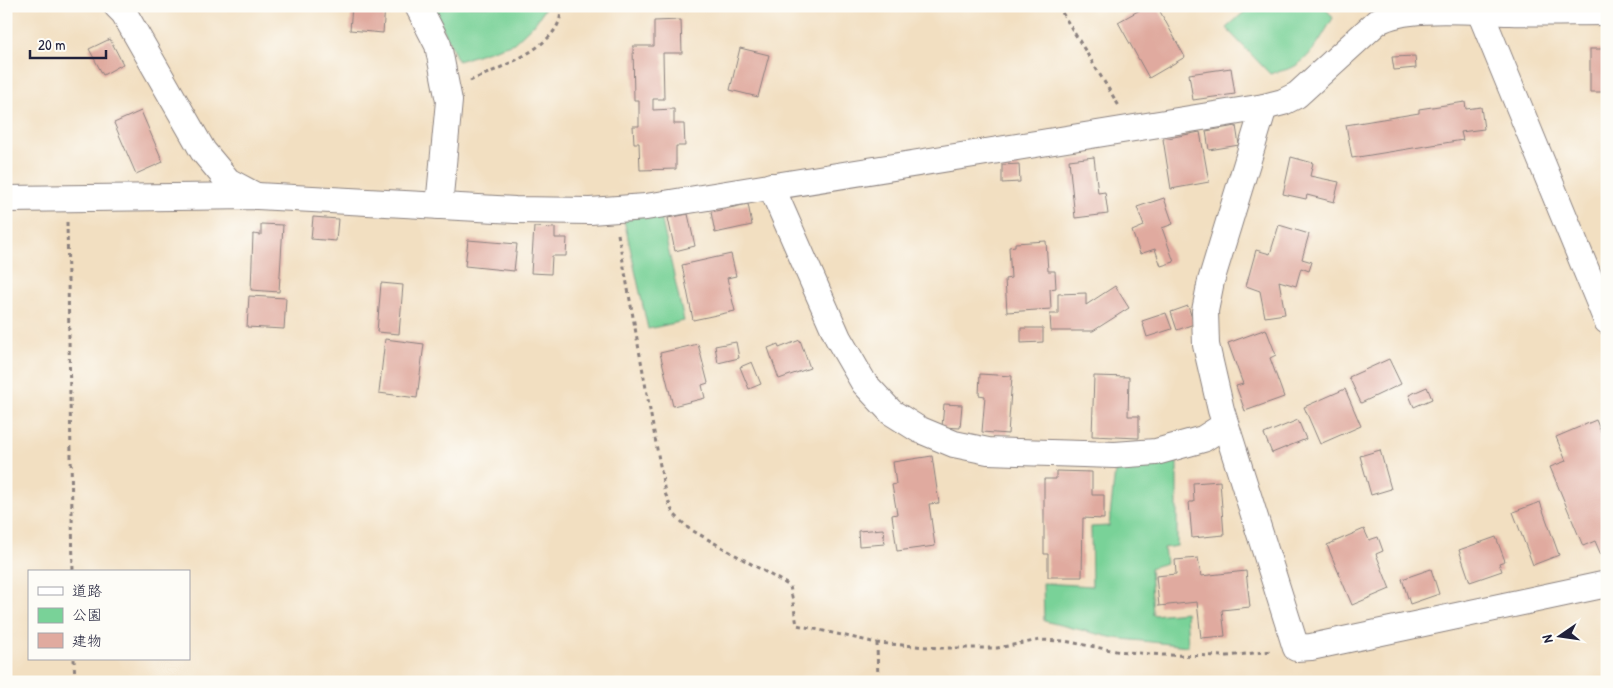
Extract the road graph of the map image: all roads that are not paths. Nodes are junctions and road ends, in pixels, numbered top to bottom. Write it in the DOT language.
graph roads {
  1 [pos="117,6"];
  2 [pos="418,6"];
  3 [pos="1480,9"];
  4 [pos="1607,12"];
  5 [pos="1264,107"];
  6 [pos="771,186"];
  7 [pos="256,196"];
  8 [pos="6,200"];
  9 [pos="439,206"];
  10 [pos="1607,322"];
  11 [pos="1225,425"];
  12 [pos="1607,584"];
  1 -- 7 [label="street"];
  2 -- 9 [label="street"];
  3 -- 4 [label="street"];
  3 -- 5 [label="street"];
  3 -- 10 [label="street"];
  5 -- 6 [label="street"];
  5 -- 11 [label="street"];
  6 -- 9 [label="street"];
  6 -- 11 [label="street"];
  7 -- 8 [label="street"];
  7 -- 9 [label="street"];
  11 -- 12 [label="street"];
}
